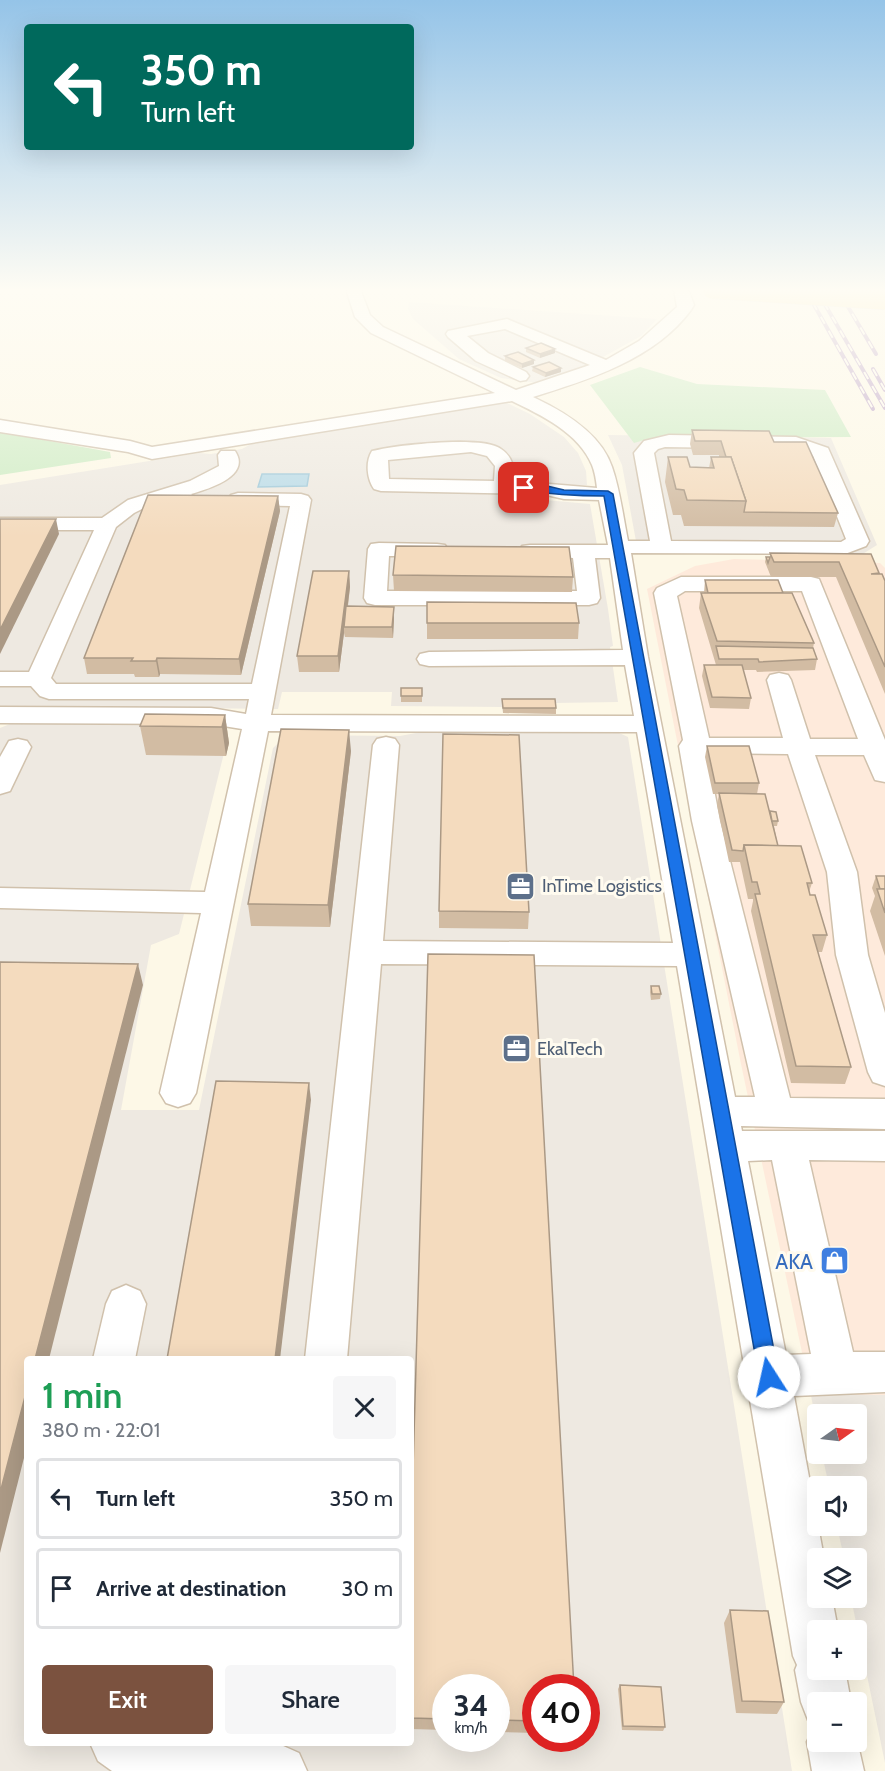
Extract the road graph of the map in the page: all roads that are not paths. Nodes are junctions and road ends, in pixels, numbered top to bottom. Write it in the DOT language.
graph roads {
  1 [pos="481,372"];
  2 [pos="500,372"];
  3 [pos="581,372"];
  4 [pos="517,386"];
  5 [pos="0,426"];
  6 [pos="228,455"];
  7 [pos="504,487"];
  8 [pos="608,494"];
  9 [pos="152,498"];
  10 [pos="0,524"];
  11 [pos="107,524"];
  12 [pos="662,547"];
  13 [pos="619,549"];
  14 [pos="463,550"];
  15 [pos="511,551"];
  16 [pos="583,552"];
  17 [pos="636,657"];
  18 [pos="429,658"];
  19 [pos="0,679"];
  20 [pos="38,679"];
  21 [pos="779,680"];
  22 [pos="263,693"];
  23 [pos="0,715"];
  24 [pos="257,723"];
  25 [pos="651,735"];
  26 [pos="386,745"];
  27 [pos="694,746"];
  28 [pos="18,747"];
  29 [pos="799,747"];
  30 [pos="874,747"];
  31 [pos="885,774"];
  32 [pos="0,785"];
  33 [pos="0,898"];
  34 [pos="136,901"];
  35 [pos="219,903"];
  36 [pos="0,912"];
  37 [pos="368,952"];
  38 [pos="692,955"];
  39 [pos="885,1072"];
  40 [pos="178,1093"];
  41 [pos="885,1114"];
  42 [pos="723,1129"];
  43 [pos="782,1129"];
  44 [pos="885,1146"];
  45 [pos="126,1304"];
  46 [pos="115,1356"];
  47 [pos="326,1356"];
  48 [pos="836,1371"];
  49 [pos="885,1372"];
  50 [pos="769,1377"];
  51 [pos="812,1620"];
  52 [pos="120,1746"];
  53 [pos="835,1752"];
  54 [pos="281,1771"];
  55 [pos="838,1771"];
  1 -- 4 [label="street"];
  2 -- 4 [label="street"];
  3 -- 4 [label="street"];
  4 -- 5 [label="street"];
  4 -- 8 [label="street"];
  6 -- 9 [label="street"];
  7 -- 7 [label="street"];
  7 -- 8 [label="street"];
  8 -- 13 [label="street"];
  9 -- 11 [label="street"];
  9 -- 22 [label="street"];
  10 -- 11 [label="street"];
  11 -- 20 [label="street"];
  12 -- 12 [label="street"];
  12 -- 13 [label="street"];
  13 -- 16 [label="street"];
  13 -- 17 [label="street"];
  14 -- 16 [label="street"];
  15 -- 16 [label="street"];
  17 -- 18 [label="street"];
  17 -- 25 [label="street"];
  19 -- 20 [label="street"];
  20 -- 22 [label="street"];
  21 -- 29 [label="street"];
  22 -- 24 [label="street"];
  23 -- 24 [label="street"];
  24 -- 25 [label="street"];
  24 -- 35 [label="street"];
  25 -- 27 [label="street"];
  25 -- 38 [label="street"];
  26 -- 37 [label="street"];
  27 -- 29 [label="street"];
  27 -- 30 [label="street"];
  27 -- 43 [label="street"];
  28 -- 32 [label="street"];
  29 -- 30 [label="street"];
  29 -- 39 [label="street"];
  30 -- 31 [label="street"];
  33 -- 34 [label="street"];
  34 -- 35 [label="street"];
  34 -- 36 [label="street"];
  35 -- 40 [label="street"];
  37 -- 38 [label="street"];
  37 -- 47 [label="street"];
  38 -- 42 [label="street"];
  41 -- 43 [label="street"];
  42 -- 43 [label="street"];
  42 -- 50 [label="street"];
  43 -- 44 [label="street"];
  43 -- 48 [label="street"];
  45 -- 46 [label="street"];
  48 -- 49 [label="street"];
  48 -- 50 [label="street"];
  50 -- 51 [label="street"];
  52 -- 54 [label="street"];
  53 -- 55 [label="street"];
}
